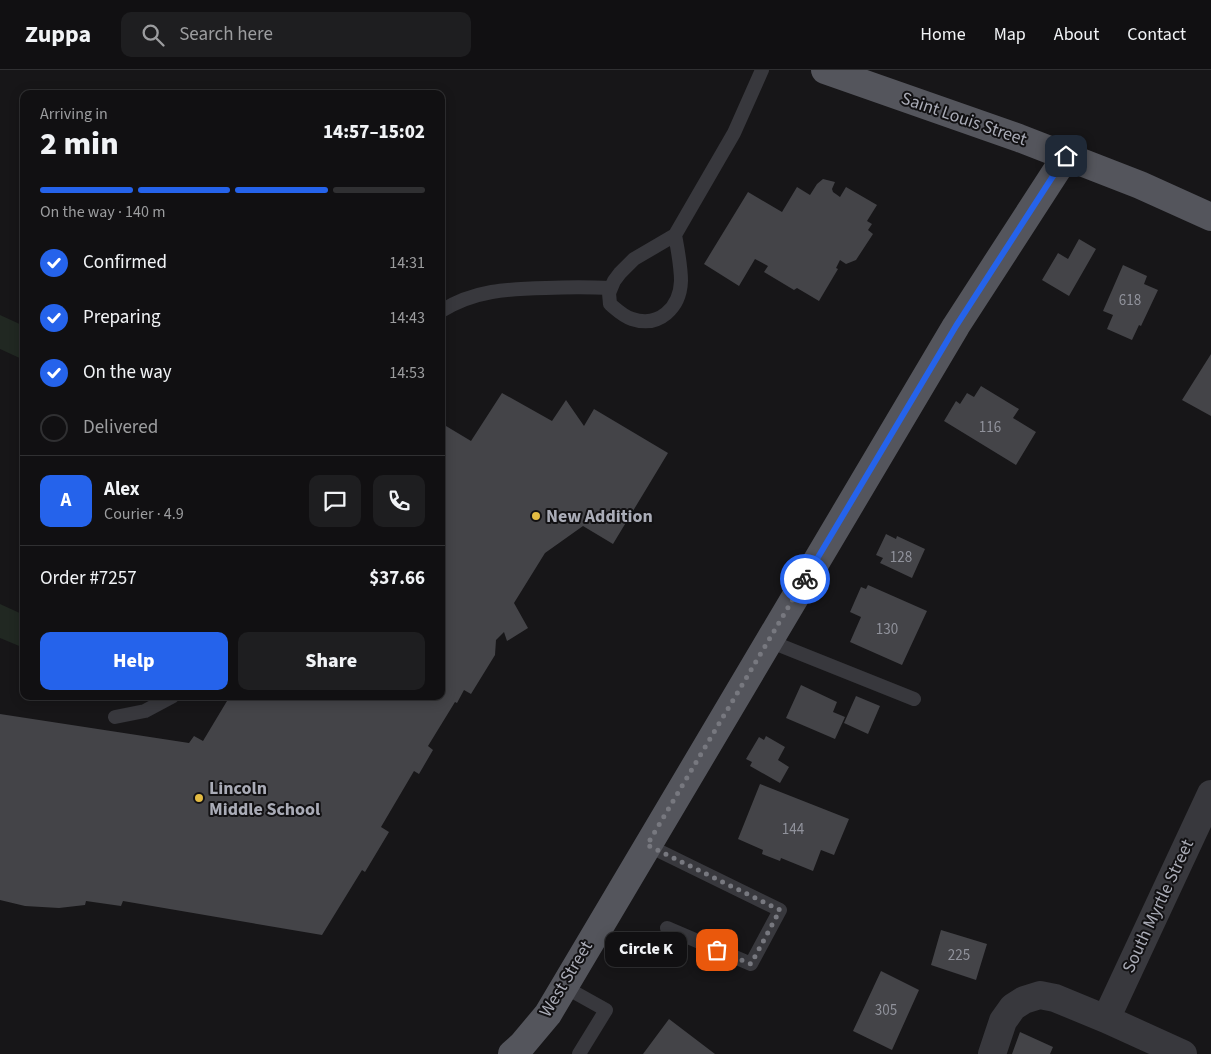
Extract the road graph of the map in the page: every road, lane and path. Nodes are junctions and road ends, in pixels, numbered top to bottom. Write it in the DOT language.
graph roads {
  1 [pos="762,70"];
  2 [pos="825,70"];
  3 [pos="1066,156"];
  4 [pos="1211,217"];
  5 [pos="675,235"];
  6 [pos="612,288"];
  7 [pos="445,309"];
  8 [pos="769,641"];
  9 [pos="914,699"];
  10 [pos="166,700"];
  11 [pos="115,717"];
  12 [pos="1211,794"];
  13 [pos="647,845"];
  14 [pos="666,928"];
  15 [pos="563,986"];
  16 [pos="1106,1019"];
  17 [pos="512,1054"];
  18 [pos="579,1054"];
  19 [pos="992,1054"];
  20 [pos="1183,1054"];
  1 -- 5 [label="lane"];
  2 -- 3 [label="main road, Saint Louis Street"];
  3 -- 4 [label="main road, Saint Louis Street"];
  3 -- 8 [label="main road, West Street"];
  5 -- 6 [label="lane"];
  5 -- 6 [label="lane"];
  6 -- 7 [label="lane"];
  8 -- 9 [label="lane"];
  8 -- 13 [label="main road, West Street"];
  10 -- 11 [label="lane"];
  12 -- 16 [label="street, South Myrtle Street"];
  13 -- 14 [label="lane"];
  13 -- 15 [label="main road, West Street"];
  15 -- 17 [label="main road, West Street"];
  15 -- 18 [label="lane"];
  16 -- 19 [label="street"];
  16 -- 20 [label="street"];
}
